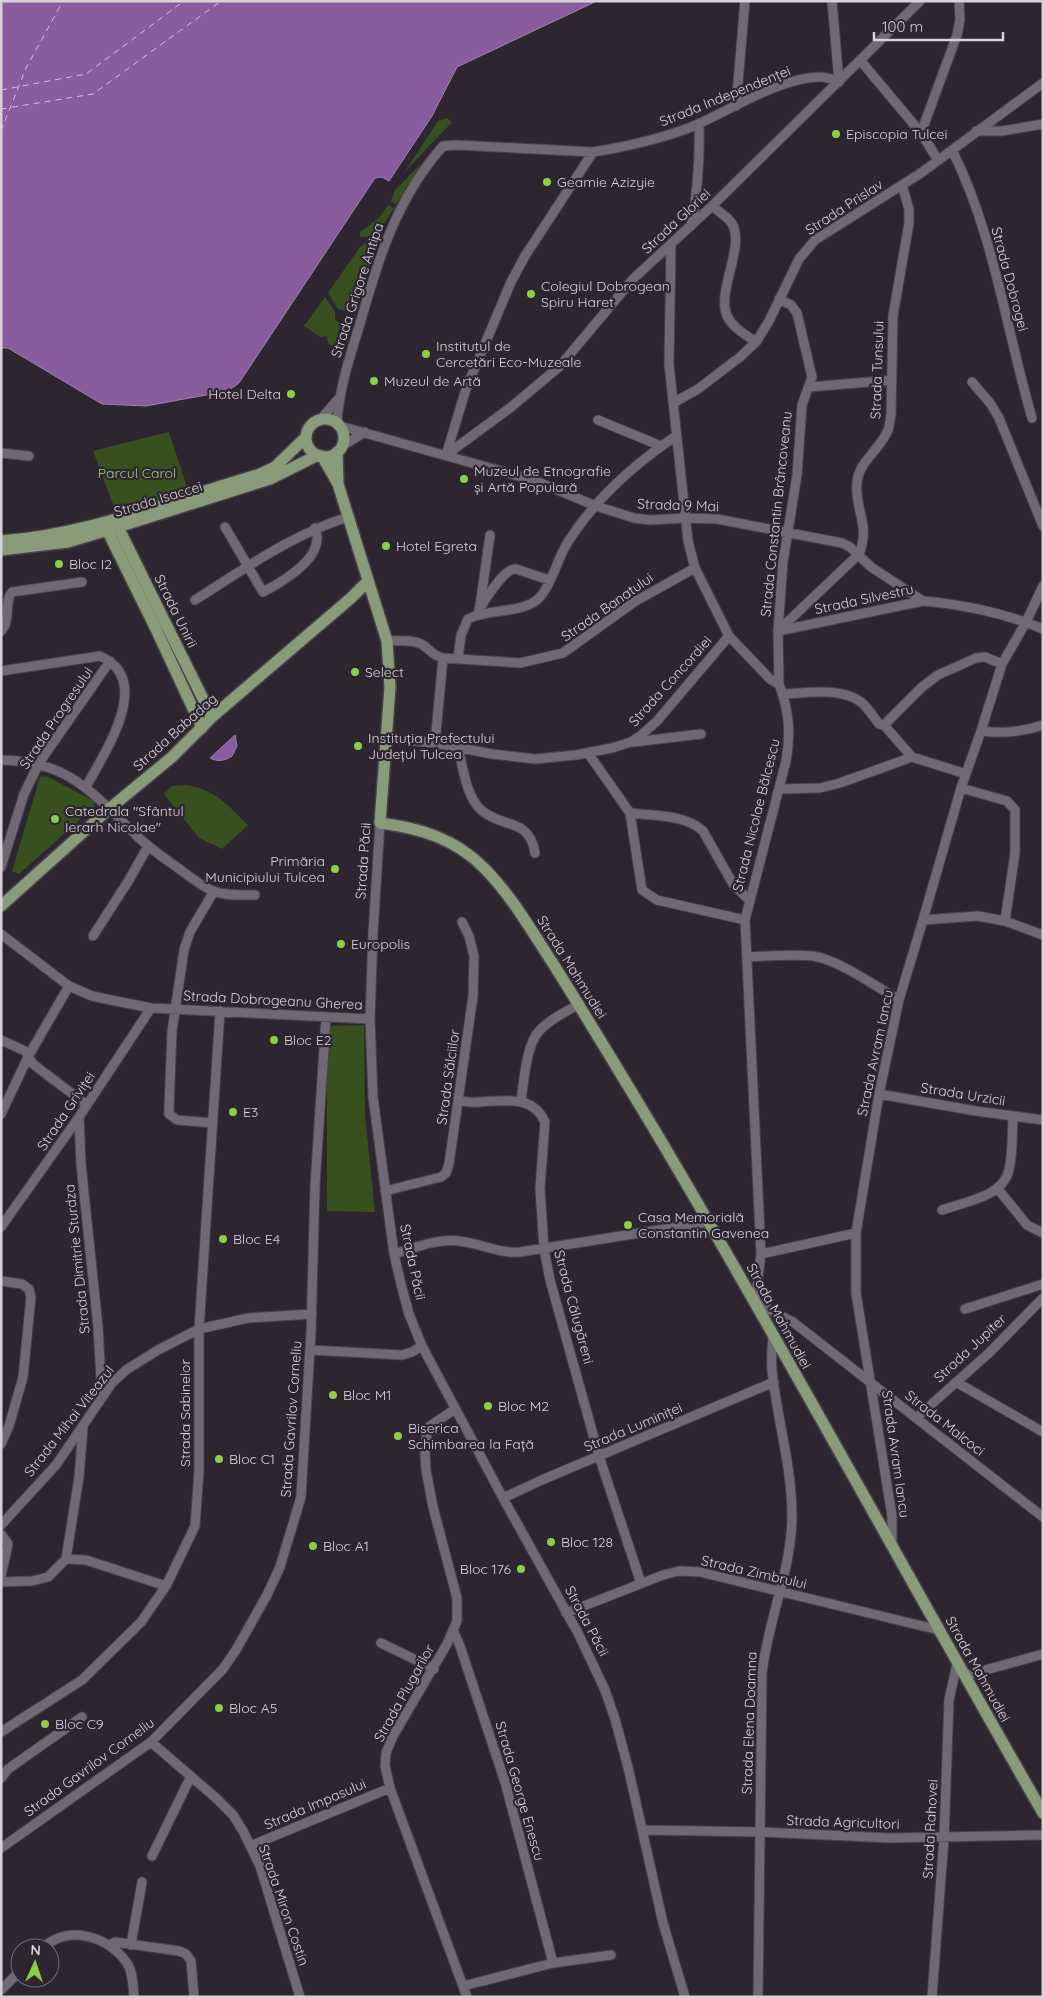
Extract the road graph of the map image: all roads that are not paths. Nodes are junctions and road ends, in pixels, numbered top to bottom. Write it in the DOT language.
graph roads {
  1 [pos="745,1"];
  2 [pos="832,1"];
  3 [pos="959,1"];
  4 [pos="919,2"];
  5 [pos="860,60"];
  6 [pos="839,82"];
  7 [pos="1043,83"];
  8 [pos="736,106"];
  9 [pos="699,124"];
  10 [pos="1043,124"];
  11 [pos="976,131"];
  12 [pos="921,133"];
  13 [pos="443,146"];
  14 [pos="952,150"];
  15 [pos="593,152"];
  16 [pos="938,160"];
  17 [pos="902,186"];
  18 [pos="712,206"];
  19 [pos="691,226"];
  20 [pos="671,245"];
  21 [pos="779,299"];
  22 [pos="756,342"];
  23 [pos="892,380"];
  24 [pos="972,382"];
  25 [pos="810,386"];
  26 [pos="340,397"];
  27 [pos="673,403"];
  28 [pos="1032,418"];
  29 [pos="320,420"];
  30 [pos="598,420"];
  31 [pos="338,425"];
  32 [pos="364,432"];
  33 [pos="676,436"];
  34 [pos="306,437"];
  35 [pos="661,446"];
  36 [pos="339,449"];
  37 [pos="1,454"];
  38 [pos="446,455"];
  39 [pos="30,456"];
  40 [pos="320,456"];
  41 [pos="338,484"];
  42 [pos="596,506"];
  43 [pos="348,517"];
  44 [pos="685,518"];
  45 [pos="110,526"];
  46 [pos="1043,526"];
  47 [pos="225,527"];
  48 [pos="315,528"];
  49 [pos="788,532"];
  50 [pos="490,535"];
  51 [pos="1,541"];
  52 [pos="1,550"];
  53 [pos="859,554"];
  54 [pos="247,566"];
  55 [pos="695,568"];
  56 [pos="549,580"];
  57 [pos="368,581"];
  58 [pos="82,582"];
  59 [pos="1043,586"];
  60 [pos="195,600"];
  61 [pos="923,601"];
  62 [pos="479,611"];
  63 [pos="1026,622"];
  64 [pos="1043,629"];
  65 [pos="1,631"];
  66 [pos="778,631"];
  67 [pos="729,636"];
  68 [pos="387,641"];
  69 [pos="443,658"];
  70 [pos="458,659"];
  71 [pos="110,661"];
  72 [pos="1002,664"];
  73 [pos="1,671"];
  74 [pos="779,684"];
  75 [pos="783,694"];
  76 [pos="212,717"];
  77 [pos="884,725"];
  78 [pos="1043,725"];
  79 [pos="202,728"];
  80 [pos="981,731"];
  81 [pos="701,734"];
  82 [pos="386,738"];
  83 [pos="631,742"];
  84 [pos="435,744"];
  85 [pos="458,748"];
  86 [pos="588,753"];
  87 [pos="912,757"];
  88 [pos="1,760"];
  89 [pos="39,763"];
  90 [pos="966,774"];
  91 [pos="86,787"];
  92 [pos="961,788"];
  93 [pos="779,789"];
  94 [pos="109,809"];
  95 [pos="630,813"];
  96 [pos="380,823"];
  97 [pos="148,846"];
  98 [pos="535,853"];
  99 [pos="1,867"];
  100 [pos="214,892"];
  101 [pos="255,895"];
  102 [pos="750,901"];
  103 [pos="1,906"];
  104 [pos="745,920"];
  105 [pos="922,920"];
  106 [pos="1005,921"];
  107 [pos="462,922"];
  108 [pos="1,934"];
  109 [pos="1043,935"];
  110 [pos="93,936"];
  111 [pos="747,957"];
  112 [pos="69,986"];
  113 [pos="899,1000"];
  114 [pos="578,1004"];
  115 [pos="151,1008"];
  116 [pos="175,1009"];
  117 [pos="220,1011"];
  118 [pos="326,1018"];
  119 [pos="370,1019"];
  120 [pos="1,1040"];
  121 [pos="29,1055"];
  122 [pos="879,1094"];
  123 [pos="460,1101"];
  124 [pos="521,1101"];
  125 [pos="87,1105"];
  126 [pos="1,1114"];
  127 [pos="1013,1116"];
  128 [pos="80,1117"];
  129 [pos="1043,1120"];
  130 [pos="213,1123"];
  131 [pos="998,1189"];
  132 [pos="385,1192"];
  133 [pos="942,1210"];
  134 [pos="709,1222"];
  135 [pos="1,1227"];
  136 [pos="856,1233"];
  137 [pos="1043,1233"];
  138 [pos="544,1249"];
  139 [pos="394,1254"];
  140 [pos="761,1254"];
  141 [pos="1,1281"];
  142 [pos="1043,1284"];
  143 [pos="1043,1298"];
  144 [pos="755,1302"];
  145 [pos="965,1310"];
  146 [pos="312,1314"];
  147 [pos="199,1329"];
  148 [pos="773,1336"];
  149 [pos="422,1346"];
  150 [pos="310,1350"];
  151 [pos="774,1382"];
  152 [pos="871,1382"];
  153 [pos="956,1382"];
  154 [pos="102,1398"];
  155 [pos="455,1409"];
  156 [pos="916,1418"];
  157 [pos="83,1428"];
  158 [pos="1043,1432"];
  159 [pos="1,1444"];
  160 [pos="599,1456"];
  161 [pos="503,1498"];
  162 [pos="1043,1517"];
  163 [pos="1,1526"];
  164 [pos="1,1534"];
  165 [pos="892,1547"];
  166 [pos="66,1559"];
  167 [pos="1,1576"];
  168 [pos="1,1582"];
  169 [pos="641,1583"];
  170 [pos="166,1586"];
  171 [pos="781,1592"];
  172 [pos="566,1613"];
  173 [pos="453,1630"];
  174 [pos="939,1630"];
  175 [pos="381,1643"];
  176 [pos="1043,1654"];
  177 [pos="957,1664"];
  178 [pos="434,1670"];
  179 [pos="964,1676"];
  180 [pos="82,1717"];
  181 [pos="1,1732"];
  182 [pos="151,1742"];
  183 [pos="191,1776"];
  184 [pos="1,1778"];
  185 [pos="390,1788"];
  186 [pos="1043,1813"];
  187 [pos="643,1830"];
  188 [pos="760,1832"];
  189 [pos="1043,1835"];
  190 [pos="944,1838"];
  191 [pos="250,1846"];
  192 [pos="1,1848"];
  193 [pos="152,1856"];
  194 [pos="142,1882"];
  195 [pos="57,1938"];
  196 [pos="109,1944"];
  197 [pos="131,1945"];
  198 [pos="611,1954"];
  199 [pos="553,1963"];
  200 [pos="10,1981"];
  201 [pos="463,1986"];
  202 [pos="1,1990"];
  203 [pos="134,1997"];
  204 [pos="194,1997"];
  205 [pos="300,1997"];
  206 [pos="467,1997"];
  207 [pos="685,1997"];
  208 [pos="758,1997"];
  209 [pos="932,1997"];
  1 -- 8 [label="street"];
  2 -- 6 [label="street"];
  3 -- 12 [label="street"];
  4 -- 5 [label="street, Strada Gloriei"];
  5 -- 6 [label="street, Strada Gloriei"];
  5 -- 12 [label="street"];
  6 -- 8 [label="street, Strada Independenței"];
  6 -- 18 [label="street, Strada Gloriei"];
  7 -- 11 [label="street, Strada Prislav"];
  8 -- 9 [label="street, Strada Independenței"];
  9 -- 15 [label="street, Strada Independenței"];
  9 -- 19 [label="street"];
  10 -- 11 [label="street"];
  11 -- 14 [label="street, Strada Prislav"];
  12 -- 16 [label="street"];
  13 -- 15 [label="street, Strada Independenței"];
  13 -- 26 [label="street, Strada Grigore Antipa"];
  14 -- 16 [label="street, Strada Prislav"];
  14 -- 28 [label="street, Strada Dobrogei"];
  15 -- 38 [label="street"];
  16 -- 17 [label="street, Strada Prislav"];
  17 -- 21 [label="street, Strada Prislav"];
  17 -- 23 [label="street, Strada Tunsului"];
  18 -- 19 [label="street, Strada Gloriei"];
  18 -- 22 [label="street"];
  19 -- 20 [label="street, Strada Gloriei"];
  20 -- 27 [label="street, Strada Nicolae Bălcescu"];
  20 -- 38 [label="street, Strada Gloriei"];
  21 -- 22 [label="street, Strada Prislav"];
  21 -- 25 [label="street, Strada Constantin Brâncoveanu"];
  22 -- 27 [label="street, Strada Prislav"];
  23 -- 25 [label="street"];
  23 -- 53 [label="street, Strada Tunsului"];
  24 -- 46 [label="street"];
  25 -- 49 [label="street, Strada Constantin Brâncoveanu"];
  26 -- 29 [label="street, Strada Grigore Antipa"];
  26 -- 31 [label="street, Strada Grigore Antipa"];
  27 -- 33 [label="street, Strada Nicolae Bălcescu"];
  29 -- 31 [label="main road"];
  29 -- 34 [label="main road"];
  30 -- 35 [label="street"];
  31 -- 32 [label="street, Strada 9 Mai"];
  31 -- 36 [label="main road"];
  32 -- 36 [label="street"];
  32 -- 38 [label="street, Strada 9 Mai"];
  33 -- 35 [label="street"];
  33 -- 44 [label="street, Strada Nicolae Bălcescu"];
  34 -- 40 [label="main road"];
  34 -- 45 [label="main road, Strada Isaccei"];
  35 -- 42 [label="street"];
  36 -- 40 [label="main road"];
  36 -- 41 [label="main road, Strada Păcii"];
  37 -- 39 [label="street"];
  38 -- 42 [label="street, Strada 9 Mai"];
  40 -- 41 [label="main road, Strada Păcii"];
  40 -- 45 [label="main road, Strada Isaccei"];
  41 -- 43 [label="main road, Strada Păcii"];
  42 -- 44 [label="street, Strada 9 Mai"];
  42 -- 56 [label="street"];
  43 -- 48 [label="street"];
  43 -- 57 [label="main road, Strada Păcii"];
  44 -- 49 [label="street, Strada 9 Mai"];
  44 -- 55 [label="street, Strada Nicolae Bălcescu"];
  45 -- 51 [label="main road, Strada Isaccei"];
  45 -- 52 [label="main road, Strada Isaccei"];
  45 -- 76 [label="main road, Strada Unirii"];
  45 -- 79 [label="main road, Strada Unirii"];
  47 -- 54 [label="street"];
  48 -- 54 [label="street"];
  48 -- 54 [label="street"];
  49 -- 53 [label="street, Strada 9 Mai"];
  49 -- 66 [label="street, Strada Constantin Brâncoveanu"];
  50 -- 62 [label="street"];
  53 -- 61 [label="street, Strada 9 Mai"];
  53 -- 66 [label="street"];
  54 -- 60 [label="street"];
  55 -- 67 [label="street, Strada Nicolae Bălcescu"];
  55 -- 70 [label="street, Strada Banatului"];
  56 -- 62 [label="street"];
  56 -- 62 [label="street"];
  57 -- 68 [label="main road, Strada Păcii"];
  57 -- 76 [label="main road, Strada Babadag"];
  58 -- 65 [label="street"];
  59 -- 63 [label="street, Strada Avram Iancu"];
  61 -- 63 [label="street, Strada Silvestru"];
  61 -- 66 [label="street, Strada Silvestru"];
  62 -- 70 [label="street"];
  63 -- 64 [label="street, Strada Silvestru"];
  63 -- 72 [label="street, Strada Avram Iancu"];
  66 -- 74 [label="street, Strada Constantin Brâncoveanu"];
  67 -- 74 [label="street, Strada Nicolae Bălcescu"];
  67 -- 83 [label="street, Strada Concordiei"];
  68 -- 69 [label="street, Strada Banatului"];
  68 -- 82 [label="main road, Strada Păcii"];
  69 -- 70 [label="street, Strada Banatului"];
  69 -- 84 [label="street"];
  71 -- 73 [label="street, Strada Progresului"];
  71 -- 89 [label="street, Strada Progresului"];
  71 -- 91 [label="street"];
  72 -- 77 [label="street"];
  72 -- 80 [label="street, Strada Avram Iancu"];
  74 -- 75 [label="street, Strada Nicolae Bălcescu"];
  75 -- 77 [label="street"];
  75 -- 93 [label="street, Strada Nicolae Bălcescu"];
  76 -- 79 [label="main road, Strada Babadag"];
  77 -- 87 [label="street"];
  78 -- 80 [label="street"];
  79 -- 94 [label="main road, Strada Babadag"];
  80 -- 90 [label="street, Strada Avram Iancu"];
  81 -- 83 [label="street, Strada Concordiei"];
  82 -- 84 [label="street, Strada Concordiei"];
  82 -- 96 [label="main road, Strada Păcii"];
  83 -- 86 [label="street, Strada Concordiei"];
  84 -- 85 [label="street, Strada Concordiei"];
  85 -- 86 [label="street, Strada Concordiei"];
  85 -- 98 [label="street"];
  86 -- 95 [label="street"];
  87 -- 90 [label="street"];
  87 -- 93 [label="street"];
  88 -- 89 [label="street"];
  89 -- 91 [label="street"];
  89 -- 99 [label="street, Strada Progresului"];
  90 -- 92 [label="street, Strada Avram Iancu"];
  91 -- 94 [label="street"];
  92 -- 105 [label="street, Strada Avram Iancu"];
  92 -- 106 [label="street"];
  93 -- 102 [label="street, Strada Nicolae Bălcescu"];
  94 -- 97 [label="street"];
  94 -- 103 [label="main road, Strada Babadag"];
  95 -- 102 [label="street"];
  95 -- 104 [label="street"];
  96 -- 114 [label="main road, Strada Mahmudiei"];
  96 -- 119 [label="street, Strada Păcii"];
  97 -- 100 [label="street"];
  97 -- 110 [label="street"];
  100 -- 101 [label="street"];
  100 -- 116 [label="street"];
  102 -- 104 [label="street, Strada Nicolae Bălcescu"];
  104 -- 111 [label="street, Strada Nicolae Bălcescu"];
  105 -- 106 [label="street"];
  105 -- 113 [label="street, Strada Avram Iancu"];
  106 -- 109 [label="street"];
  107 -- 123 [label="street, Strada Sălciilor"];
  108 -- 112 [label="street, Strada Dobrogeanu Gherea"];
  111 -- 113 [label="street"];
  111 -- 140 [label="street, Strada Nicolae Bălcescu"];
  112 -- 115 [label="street, Strada Dobrogeanu Gherea"];
  112 -- 121 [label="street"];
  113 -- 122 [label="street, Strada Avram Iancu"];
  114 -- 124 [label="street"];
  114 -- 134 [label="main road, Strada Mahmudiei"];
  115 -- 116 [label="street, Strada Dobrogeanu Gherea"];
  115 -- 125 [label="street, Strada Griviței"];
  116 -- 117 [label="street, Strada Dobrogeanu Gherea"];
  116 -- 130 [label="street"];
  117 -- 118 [label="street, Strada Dobrogeanu Gherea"];
  117 -- 130 [label="street, Strada Sabinelor"];
  118 -- 119 [label="street, Strada Dobrogeanu Gherea"];
  118 -- 146 [label="street, Strada Gavrilov Corneliu"];
  119 -- 132 [label="street, Strada Păcii"];
  120 -- 121 [label="street"];
  121 -- 125 [label="street"];
  121 -- 126 [label="street"];
  122 -- 127 [label="street, Strada Urzicii"];
  122 -- 136 [label="street, Strada Avram Iancu"];
  123 -- 124 [label="street"];
  123 -- 132 [label="street, Strada Sălciilor"];
  124 -- 138 [label="street, Strada Călugăreni"];
  125 -- 128 [label="street, Strada Griviței"];
  127 -- 129 [label="street, Strada Urzicii"];
  127 -- 131 [label="street"];
  128 -- 135 [label="street, Strada Griviței"];
  128 -- 154 [label="street, Strada Dimitrie Sturdza"];
  130 -- 147 [label="street, Strada Sabinelor"];
  131 -- 133 [label="street"];
  131 -- 137 [label="street"];
  132 -- 139 [label="street, Strada Păcii"];
  134 -- 138 [label="street"];
  134 -- 144 [label="main road, Strada Mahmudiei"];
  136 -- 140 [label="street"];
  136 -- 152 [label="street, Strada Avram Iancu"];
  138 -- 139 [label="street"];
  138 -- 160 [label="street, Strada Călugăreni"];
  139 -- 149 [label="street, Strada Păcii"];
  140 -- 144 [label="street, Strada Nicolae Bălcescu"];
  141 -- 159 [label="street"];
  142 -- 145 [label="street"];
  143 -- 153 [label="street, Strada Jupiter"];
  144 -- 148 [label="main road, Strada Mahmudiei"];
  144 -- 152 [label="street, Strada Malcoci"];
  146 -- 147 [label="street, Strada Mihai Viteazul"];
  146 -- 150 [label="street, Strada Gavrilov Corneliu"];
  147 -- 154 [label="street, Strada Mihai Viteazul"];
  147 -- 170 [label="street, Strada Sabinelor"];
  148 -- 151 [label="street, Strada Elena Doamna"];
  148 -- 165 [label="main road, Strada Mahmudiei"];
  149 -- 150 [label="street"];
  149 -- 155 [label="street, Strada Păcii"];
  150 -- 182 [label="street, Strada Gavrilov Corneliu"];
  151 -- 160 [label="street, Strada Luminiței"];
  151 -- 171 [label="street, Strada Elena Doamna"];
  152 -- 156 [label="street, Strada Malcoci"];
  152 -- 165 [label="street, Strada Avram Iancu"];
  153 -- 156 [label="street, Strada Jupiter"];
  153 -- 158 [label="street"];
  154 -- 157 [label="street, Strada Mihai Viteazul"];
  155 -- 161 [label="street, Strada Păcii"];
  155 -- 173 [label="street, Strada Plugarilor"];
  156 -- 162 [label="street, Strada Malcoci"];
  157 -- 163 [label="street, Strada Mihai Viteazul"];
  157 -- 166 [label="street"];
  160 -- 161 [label="street, Strada Luminiței"];
  160 -- 169 [label="street, Strada Călugăreni"];
  161 -- 172 [label="street, Strada Păcii"];
  164 -- 167 [label="street"];
  165 -- 174 [label="main road, Strada Mahmudiei"];
  166 -- 168 [label="street"];
  166 -- 170 [label="street"];
  169 -- 171 [label="street, Strada Zimbrului"];
  169 -- 172 [label="street, Strada Zimbrului"];
  170 -- 181 [label="street, Strada Sabinelor"];
  171 -- 174 [label="street, Strada Zimbrului"];
  171 -- 188 [label="street, Strada Elena Doamna"];
  172 -- 187 [label="street, Strada Păcii"];
  173 -- 178 [label="street, Strada Plugarilor"];
  173 -- 199 [label="street, Strada George Enescu"];
  174 -- 177 [label="main road, Strada Mahmudiei"];
  175 -- 178 [label="street"];
  176 -- 179 [label="street"];
  177 -- 179 [label="main road, Strada Mahmudiei"];
  177 -- 190 [label="street, Strada Rahovei"];
  178 -- 185 [label="street, Strada Plugarilor"];
  179 -- 186 [label="main road, Strada Mahmudiei"];
  180 -- 184 [label="street"];
  182 -- 183 [label="street, Strada Miron Costin"];
  182 -- 192 [label="street, Strada Gavrilov Corneliu"];
  183 -- 191 [label="street, Strada Miron Costin"];
  183 -- 193 [label="street"];
  185 -- 191 [label="street, Strada Impasului"];
  185 -- 201 [label="street, Strada Plugarilor"];
  187 -- 188 [label="street, Strada Agricultori"];
  187 -- 207 [label="street, Strada Păcii"];
  188 -- 190 [label="street, Strada Agricultori"];
  188 -- 208 [label="street, Strada Elena Doamna"];
  189 -- 190 [label="street, Strada Agricultori"];
  190 -- 209 [label="street, Strada Rahovei"];
  191 -- 205 [label="street, Strada Miron Costin"];
  194 -- 197 [label="street"];
  195 -- 196 [label="street"];
  196 -- 197 [label="street"];
  196 -- 203 [label="street"];
  197 -- 204 [label="street"];
  198 -- 199 [label="street"];
  199 -- 201 [label="street"];
  200 -- 202 [label="street"];
  201 -- 206 [label="street, Strada Plugarilor"];
}
